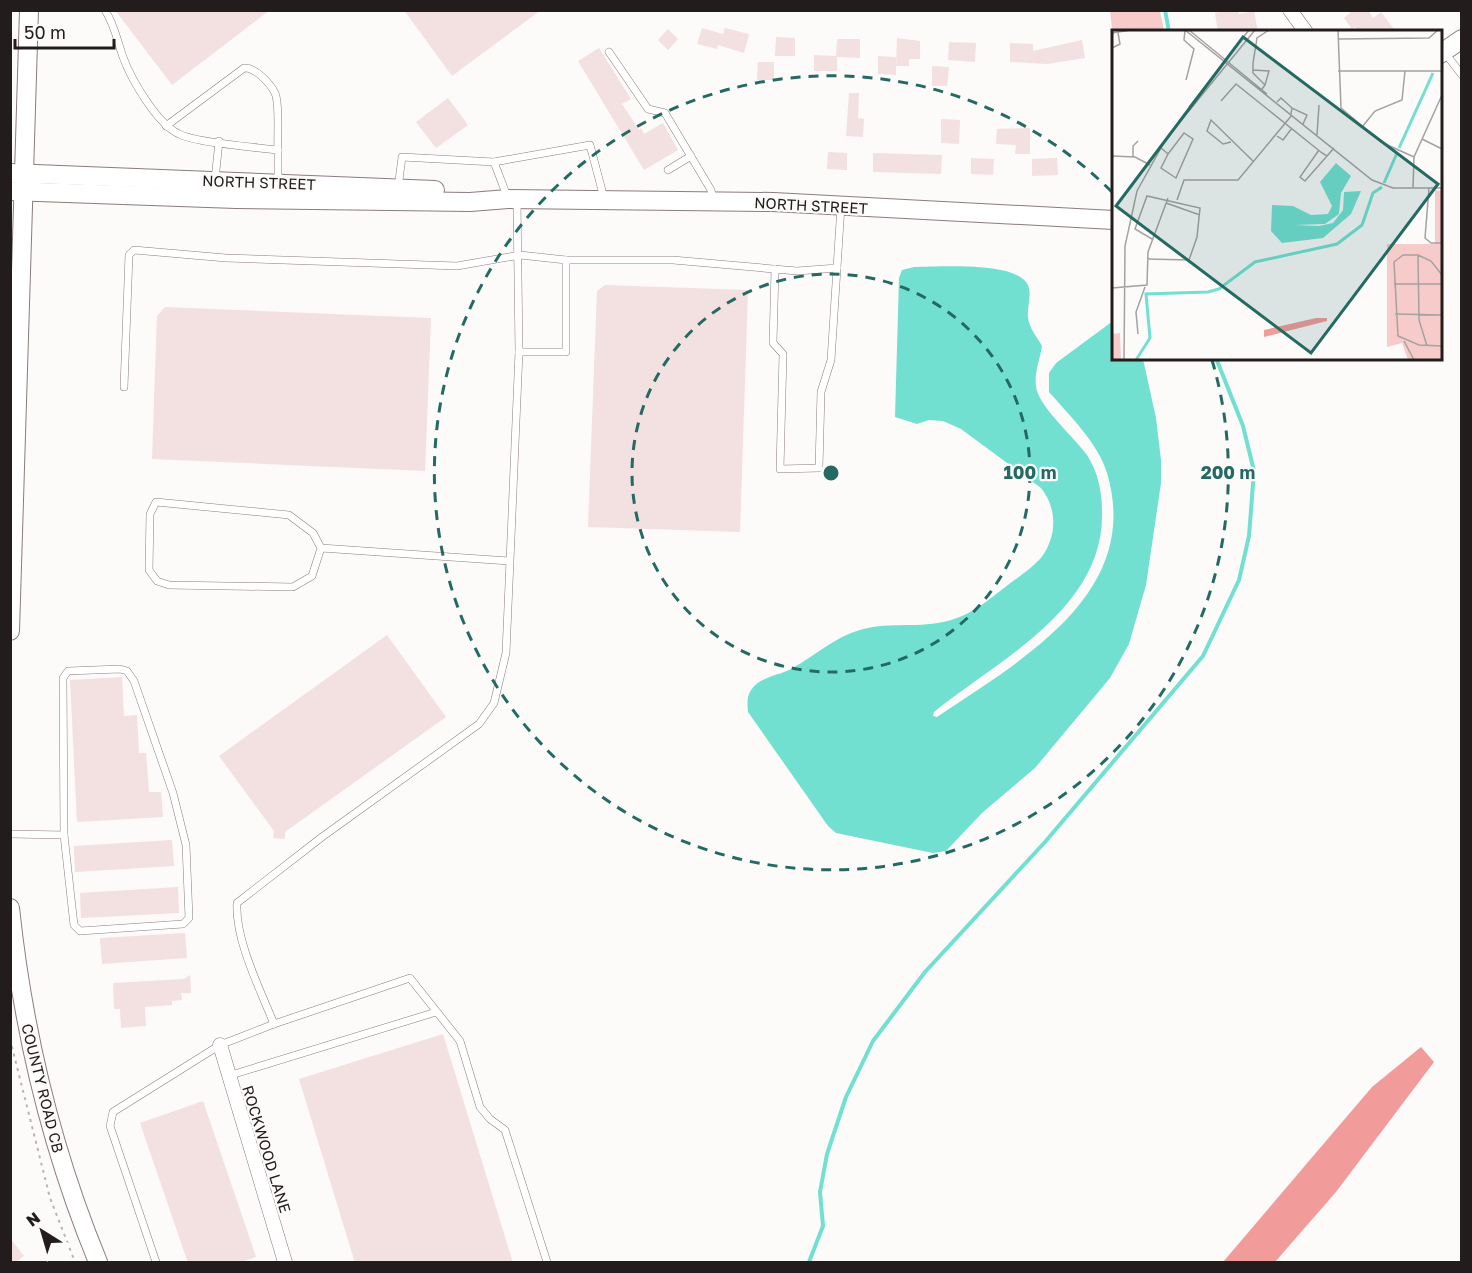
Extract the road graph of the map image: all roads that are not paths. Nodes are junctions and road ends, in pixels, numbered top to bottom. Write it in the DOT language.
graph roads {
  1 [pos="29,10"];
  2 [pos="105,10"];
  3 [pos="1290,10"];
  4 [pos="1305,30"];
  5 [pos="1461,39"];
  6 [pos="609,52"];
  7 [pos="1442,53"];
  8 [pos="1461,75"];
  9 [pos="166,126"];
  10 [pos="219,141"];
  11 [pos="278,150"];
  12 [pos="691,156"];
  13 [pos="494,162"];
  14 [pos="668,170"];
  15 [pos="18,173"];
  16 [pos="215,180"];
  17 [pos="279,183"];
  18 [pos="398,188"];
  19 [pos="17,191"];
  20 [pos="513,199"];
  21 [pos="605,201"];
  22 [pos="713,202"];
  23 [pos="841,206"];
  24 [pos="1112,220"];
  25 [pos="520,255"];
  26 [pos="566,260"];
  27 [pos="837,268"];
  28 [pos="776,269"];
  29 [pos="519,352"];
  30 [pos="124,387"];
  31 [pos="321,548"];
  32 [pos="509,561"];
  33 [pos="10,631"];
  34 [pos="10,834"];
  35 [pos="64,835"];
  36 [pos="10,908"];
  37 [pos="13,954"];
  38 [pos="436,1012"];
  39 [pos="274,1023"];
  40 [pos="220,1045"];
  41 [pos="228,1076"];
  42 [pos="98,1263"];
  43 [pos="156,1263"];
  44 [pos="285,1263"];
  45 [pos="547,1263"];
  1 -- 15 [label="street"];
  2 -- 9 [label="lane"];
  3 -- 4 [label="street"];
  5 -- 7 [label="street"];
  6 -- 12 [label="lane"];
  7 -- 8 [label="lane"];
  9 -- 10 [label="lane"];
  9 -- 11 [label="lane"];
  10 -- 11 [label="lane"];
  10 -- 16 [label="lane"];
  11 -- 17 [label="lane"];
  12 -- 14 [label="lane"];
  12 -- 22 [label="lane"];
  13 -- 18 [label="lane"];
  13 -- 20 [label="lane"];
  13 -- 21 [label="lane"];
  15 -- 16 [label="street, NORTH STREET"];
  15 -- 19 [label="street"];
  16 -- 17 [label="street, NORTH STREET"];
  17 -- 18 [label="street, NORTH STREET"];
  18 -- 20 [label="street, NORTH STREET"];
  19 -- 20 [label="street, NORTH STREET"];
  19 -- 33 [label="street"];
  20 -- 21 [label="street, NORTH STREET"];
  20 -- 25 [label="lane"];
  21 -- 22 [label="street, NORTH STREET"];
  22 -- 23 [label="street, NORTH STREET"];
  23 -- 24 [label="street, NORTH STREET"];
  23 -- 27 [label="lane"];
  25 -- 26 [label="lane"];
  25 -- 29 [label="lane"];
  25 -- 30 [label="lane"];
  26 -- 28 [label="lane"];
  26 -- 29 [label="lane"];
  27 -- 28 [label="lane"];
  27 -- 28 [label="lane"];
  29 -- 32 [label="lane"];
  31 -- 31 [label="lane"];
  31 -- 32 [label="lane"];
  32 -- 39 [label="lane"];
  34 -- 35 [label="lane"];
  35 -- 35 [label="lane"];
  36 -- 37 [label="street, COUNTY ROAD CB"];
  37 -- 42 [label="street, COUNTY ROAD CB"];
  38 -- 39 [label="lane"];
  38 -- 41 [label="lane"];
  38 -- 45 [label="lane"];
  39 -- 40 [label="lane"];
  40 -- 41 [label="street, ROCKWOOD LANE"];
  40 -- 43 [label="lane"];
  41 -- 44 [label="street, ROCKWOOD LANE"];
}
